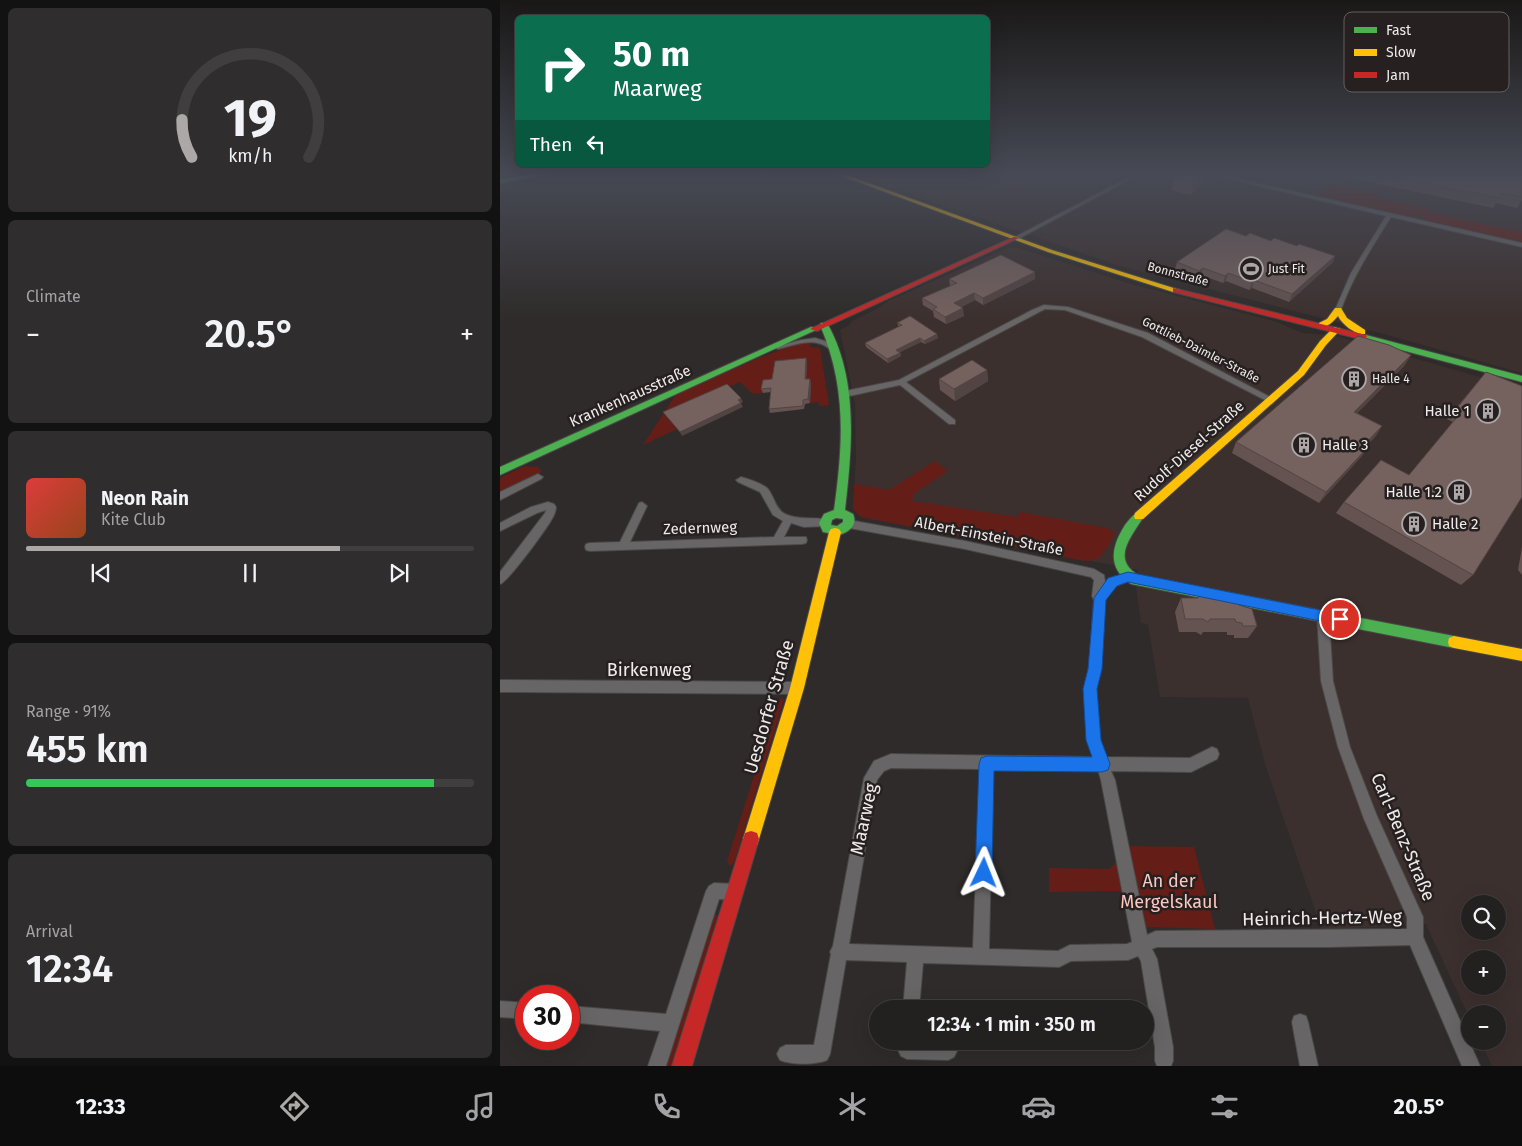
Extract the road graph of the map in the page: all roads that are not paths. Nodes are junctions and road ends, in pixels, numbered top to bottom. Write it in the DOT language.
graph roads {
  1 [pos="971,222"];
  2 [pos="1047,222"];
  3 [pos="1384,222"];
  4 [pos="1418,222"];
  5 [pos="1016,238"];
  6 [pos="1522,245"];
  7 [pos="1338,310"];
  8 [pos="1293,318"];
  9 [pos="824,325"];
  10 [pos="1322,325"];
  11 [pos="1337,329"];
  12 [pos="1376,339"];
  13 [pos="1321,346"];
  14 [pos="772,348"];
  15 [pos="835,350"];
  16 [pos="1522,379"];
  17 [pos="901,382"];
  18 [pos="845,394"];
  19 [pos="1270,399"];
  20 [pos="952,422"];
  21 [pos="500,470"];
  22 [pos="538,477"];
  23 [pos="741,480"];
  24 [pos="500,496"];
  25 [pos="642,506"];
  26 [pos="838,513"];
  27 [pos="788,520"];
  28 [pos="825,523"];
  29 [pos="849,524"];
  30 [pos="500,527"];
  31 [pos="835,532"];
  32 [pos="802,540"];
  33 [pos="777,541"];
  34 [pos="623,546"];
  35 [pos="590,547"];
  36 [pos="1128,577"];
  37 [pos="500,580"];
  38 [pos="1100,598"];
  39 [pos="1323,616"];
  40 [pos="1522,655"];
  41 [pos="500,686"];
  42 [pos="797,688"];
  43 [pos="1212,754"];
  44 [pos="987,764"];
  45 [pos="1102,764"];
  46 [pos="735,892"];
  47 [pos="1415,937"];
  48 [pos="1141,946"];
  49 [pos="838,952"];
  50 [pos="916,954"];
  51 [pos="981,956"];
  52 [pos="912,1000"];
  53 [pos="500,1009"];
  54 [pos="515,1010"];
  55 [pos="580,1015"];
  56 [pos="1300,1022"];
  57 [pos="670,1023"];
  58 [pos="908,1050"];
  59 [pos="948,1051"];
  60 [pos="786,1054"];
  61 [pos="1164,1061"];
  62 [pos="657,1066"];
  63 [pos="682,1066"];
  64 [pos="1309,1066"];
  65 [pos="1471,1066"];
  1 -- 5 [label="main road, Bonnstraße"];
  2 -- 5 [label="street"];
  3 -- 7 [label="street"];
  4 -- 6 [label="street"];
  5 -- 8 [label="main road, Bonnstraße"];
  5 -- 9 [label="main road, Krankenhausstraße"];
  7 -- 10 [label="main road"];
  7 -- 12 [label="main road"];
  8 -- 10 [label="main road, Bonnstraße"];
  8 -- 13 [label="main road"];
  9 -- 14 [label="main road, Krankenhausstraße"];
  9 -- 15 [label="main road"];
  10 -- 11 [label="main road, Bonnstraße"];
  11 -- 12 [label="main road, Bonnstraße"];
  11 -- 13 [label="main road, Rudolf-Diesel-Straße"];
  12 -- 16 [label="main road, Bonnstraße"];
  13 -- 19 [label="main road, Rudolf-Diesel-Straße"];
  14 -- 15 [label="street, Krankenhausstraße"];
  14 -- 21 [label="main road, Krankenhausstraße"];
  15 -- 18 [label="main road"];
  17 -- 18 [label="street, Gottlieb-Daimler-Straße"];
  17 -- 19 [label="street, Gottlieb-Daimler-Straße"];
  17 -- 20 [label="street"];
  18 -- 26 [label="main road"];
  19 -- 36 [label="main road, Rudolf-Diesel-Straße"];
  22 -- 24 [label="street"];
  23 -- 27 [label="street"];
  25 -- 34 [label="street"];
  26 -- 28 [label="main road"];
  26 -- 29 [label="main road"];
  27 -- 28 [label="street"];
  27 -- 33 [label="street"];
  28 -- 31 [label="main road"];
  29 -- 31 [label="main road"];
  29 -- 38 [label="street, Albert-Einstein-Straße"];
  30 -- 37 [label="street"];
  31 -- 42 [label="main road, Uesdorfer Straße"];
  32 -- 33 [label="street, Zedernweg"];
  33 -- 34 [label="street, Zedernweg"];
  34 -- 35 [label="street, Zedernweg"];
  36 -- 38 [label="street"];
  36 -- 39 [label="main road"];
  38 -- 45 [label="street"];
  39 -- 40 [label="main road"];
  39 -- 47 [label="street, Carl-Benz-Straße"];
  41 -- 42 [label="street, Birkenweg"];
  42 -- 46 [label="main road, Uesdorfer Straße"];
  43 -- 45 [label="street"];
  44 -- 45 [label="street, Maarweg"];
  44 -- 49 [label="street, Maarweg"];
  44 -- 51 [label="street"];
  45 -- 48 [label="street"];
  46 -- 57 [label="street"];
  46 -- 63 [label="main road, Uesdorfer Straße"];
  47 -- 48 [label="street, Heinrich-Hertz-Weg"];
  47 -- 65 [label="street, Carl-Benz-Straße"];
  48 -- 51 [label="street"];
  48 -- 61 [label="street"];
  49 -- 50 [label="street"];
  49 -- 60 [label="street, Maarweg"];
  50 -- 51 [label="street"];
  50 -- 52 [label="street"];
  53 -- 54 [label="street"];
  55 -- 57 [label="street"];
  56 -- 64 [label="street"];
  57 -- 62 [label="street"];
  58 -- 59 [label="street"];
}
